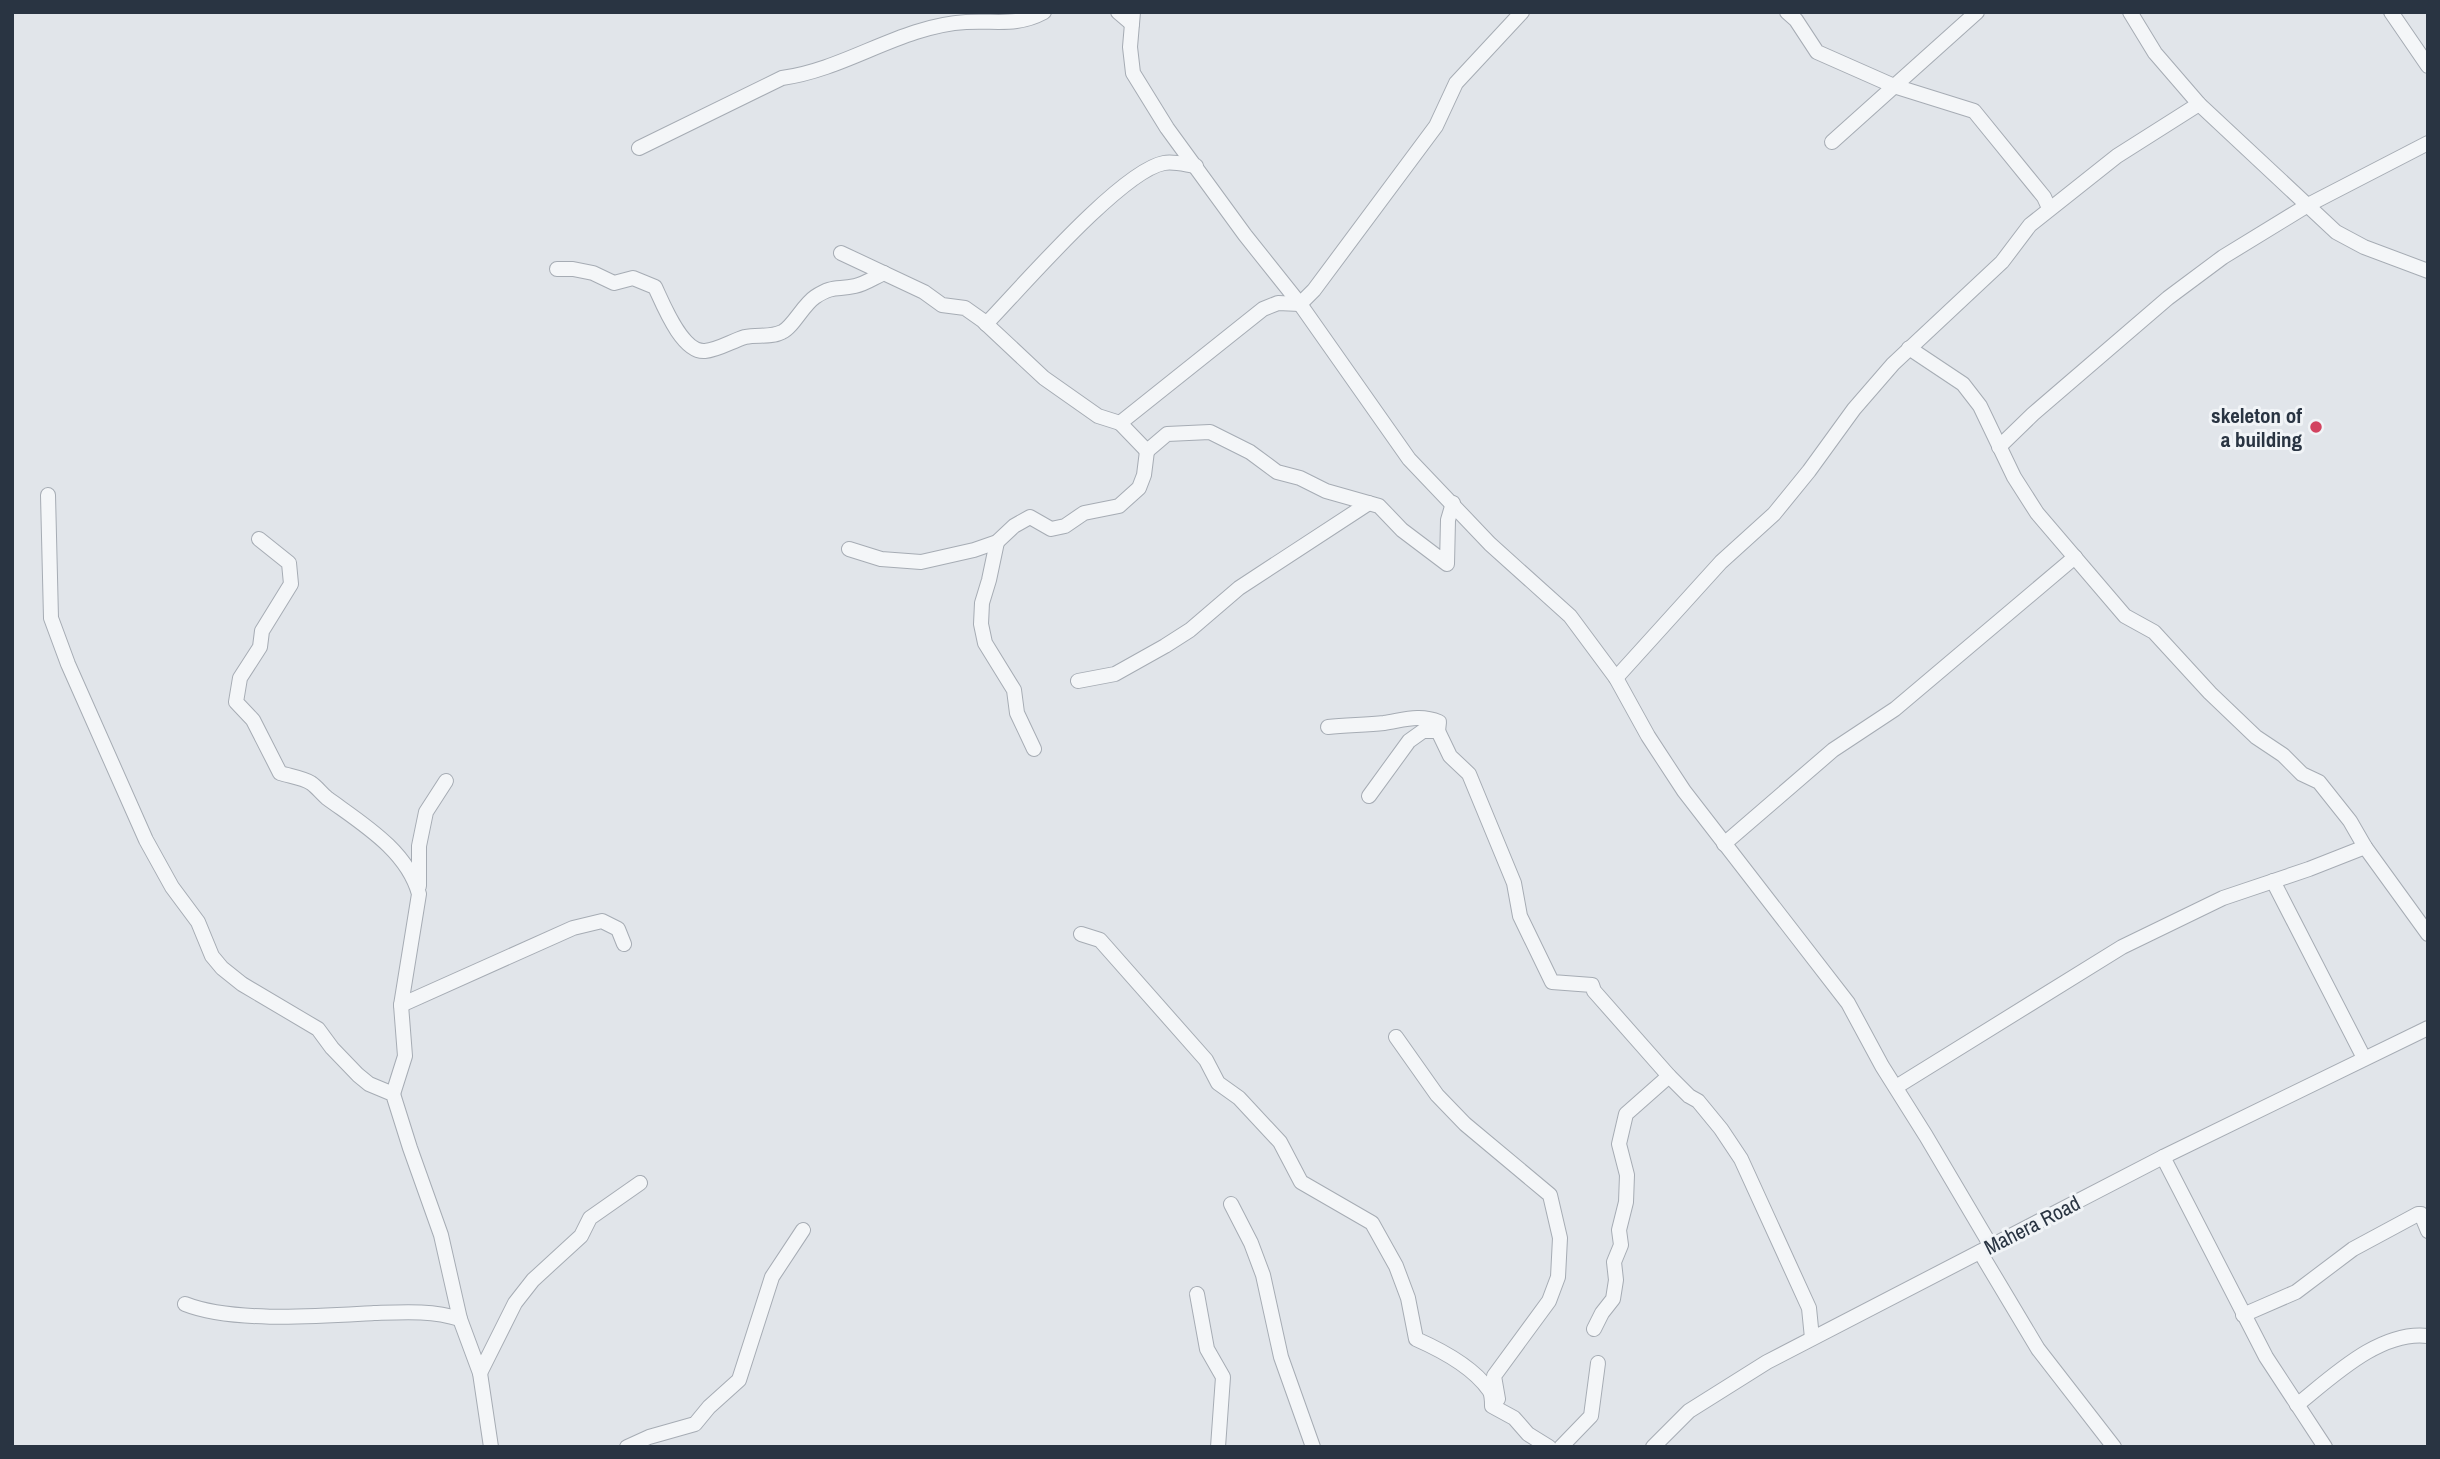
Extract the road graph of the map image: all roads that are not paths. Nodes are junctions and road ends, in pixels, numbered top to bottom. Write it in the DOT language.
graph roads {
  1 [pos="1044,12"];
  2 [pos="1118,12"];
  3 [pos="1522,12"];
  4 [pos="1977,12"];
  5 [pos="2130,12"];
  6 [pos="2390,12"];
  7 [pos="1795,15"];
  8 [pos="1132,18"];
  9 [pos="2428,66"];
  10 [pos="1894,86"];
  11 [pos="2199,104"];
  12 [pos="1832,142"];
  13 [pos="2428,143"];
  14 [pos="639,148"];
  15 [pos="1196,166"];
  16 [pos="2308,205"];
  17 [pos="2049,208"];
  18 [pos="841,253"];
  19 [pos="557,269"];
  20 [pos="2428,271"];
  21 [pos="884,273"];
  22 [pos="1300,304"];
  23 [pos="986,324"];
  24 [pos="1909,348"];
  25 [pos="1120,423"];
  26 [pos="1999,447"];
  27 [pos="1147,451"];
  28 [pos="48,495"];
  29 [pos="1369,503"];
  30 [pos="1453,503"];
  31 [pos="259,539"];
  32 [pos="997,542"];
  33 [pos="849,549"];
  34 [pos="2075,557"];
  35 [pos="1616,678"];
  36 [pos="1078,681"];
  37 [pos="1328,727"];
  38 [pos="1438,731"];
  39 [pos="1034,749"];
  40 [pos="446,781"];
  41 [pos="1369,796"];
  42 [pos="1724,844"];
  43 [pos="2365,847"];
  44 [pos="2273,881"];
  45 [pos="419,894"];
  46 [pos="1081,934"];
  47 [pos="2428,934"];
  48 [pos="624,944"];
  49 [pos="401,1005"];
  50 [pos="2428,1028"];
  51 [pos="1396,1037"];
  52 [pos="2364,1058"];
  53 [pos="1669,1076"];
  54 [pos="1896,1087"];
  55 [pos="393,1094"];
  56 [pos="2163,1157"];
  57 [pos="640,1183"];
  58 [pos="1231,1204"];
  59 [pos="803,1230"];
  60 [pos="2428,1231"];
  61 [pos="1985,1249"];
  62 [pos="1197,1294"];
  63 [pos="185,1304"];
  64 [pos="2243,1315"];
  65 [pos="460,1319"];
  66 [pos="1594,1329"];
  67 [pos="2428,1336"];
  68 [pos="1812,1338"];
  69 [pos="1598,1363"];
  70 [pos="480,1373"];
  71 [pos="2297,1405"];
  72 [pos="1514,1418"];
  73 [pos="1528,1441"];
  74 [pos="491,1447"];
  75 [pos="627,1447"];
  76 [pos="1218,1447"];
  77 [pos="1313,1447"];
  78 [pos="1549,1447"];
  79 [pos="1561,1447"];
  80 [pos="1653,1447"];
  81 [pos="2114,1447"];
  82 [pos="2325,1447"];
  1 -- 14 [label="street"];
  2 -- 8 [label="street"];
  3 -- 22 [label="street"];
  4 -- 10 [label="street"];
  5 -- 11 [label="street"];
  6 -- 9 [label="street"];
  7 -- 10 [label="street"];
  8 -- 15 [label="street"];
  10 -- 12 [label="street"];
  10 -- 17 [label="street"];
  11 -- 16 [label="street"];
  11 -- 17 [label="street"];
  13 -- 16 [label="street"];
  15 -- 22 [label="street"];
  15 -- 23 [label="street"];
  16 -- 20 [label="street"];
  16 -- 26 [label="street"];
  17 -- 24 [label="street"];
  18 -- 21 [label="street"];
  19 -- 21 [label="street"];
  21 -- 23 [label="street"];
  22 -- 25 [label="street"];
  22 -- 30 [label="street"];
  23 -- 25 [label="street"];
  24 -- 26 [label="street"];
  24 -- 35 [label="street"];
  25 -- 27 [label="street"];
  26 -- 34 [label="street"];
  27 -- 29 [label="street"];
  27 -- 32 [label="street"];
  28 -- 55 [label="street"];
  29 -- 30 [label="street"];
  29 -- 36 [label="street"];
  30 -- 35 [label="street"];
  31 -- 45 [label="street"];
  32 -- 33 [label="street"];
  32 -- 39 [label="street"];
  34 -- 42 [label="street"];
  34 -- 43 [label="street"];
  35 -- 42 [label="street"];
  37 -- 38 [label="street"];
  38 -- 41 [label="street"];
  38 -- 53 [label="street"];
  40 -- 45 [label="street"];
  42 -- 54 [label="street"];
  43 -- 44 [label="street"];
  43 -- 47 [label="street"];
  44 -- 52 [label="street"];
  44 -- 54 [label="street"];
  45 -- 49 [label="street"];
  46 -- 72 [label="street"];
  48 -- 49 [label="street"];
  49 -- 55 [label="street"];
  50 -- 52 [label="street, Mahera Road"];
  51 -- 72 [label="street"];
  52 -- 56 [label="street, Mahera Road"];
  53 -- 66 [label="street"];
  53 -- 68 [label="street"];
  54 -- 61 [label="street"];
  55 -- 65 [label="street"];
  56 -- 61 [label="street, Mahera Road"];
  56 -- 64 [label="street"];
  57 -- 70 [label="street"];
  58 -- 77 [label="street"];
  59 -- 75 [label="street"];
  60 -- 64 [label="street"];
  61 -- 68 [label="street, Mahera Road"];
  61 -- 81 [label="street"];
  62 -- 76 [label="street"];
  63 -- 65 [label="street"];
  64 -- 71 [label="street"];
  65 -- 70 [label="street"];
  67 -- 71 [label="street"];
  68 -- 80 [label="street, Mahera Road"];
  69 -- 79 [label="street"];
  70 -- 74 [label="street"];
  71 -- 82 [label="street"];
  72 -- 73 [label="street"];
  73 -- 78 [label="street"];
}
